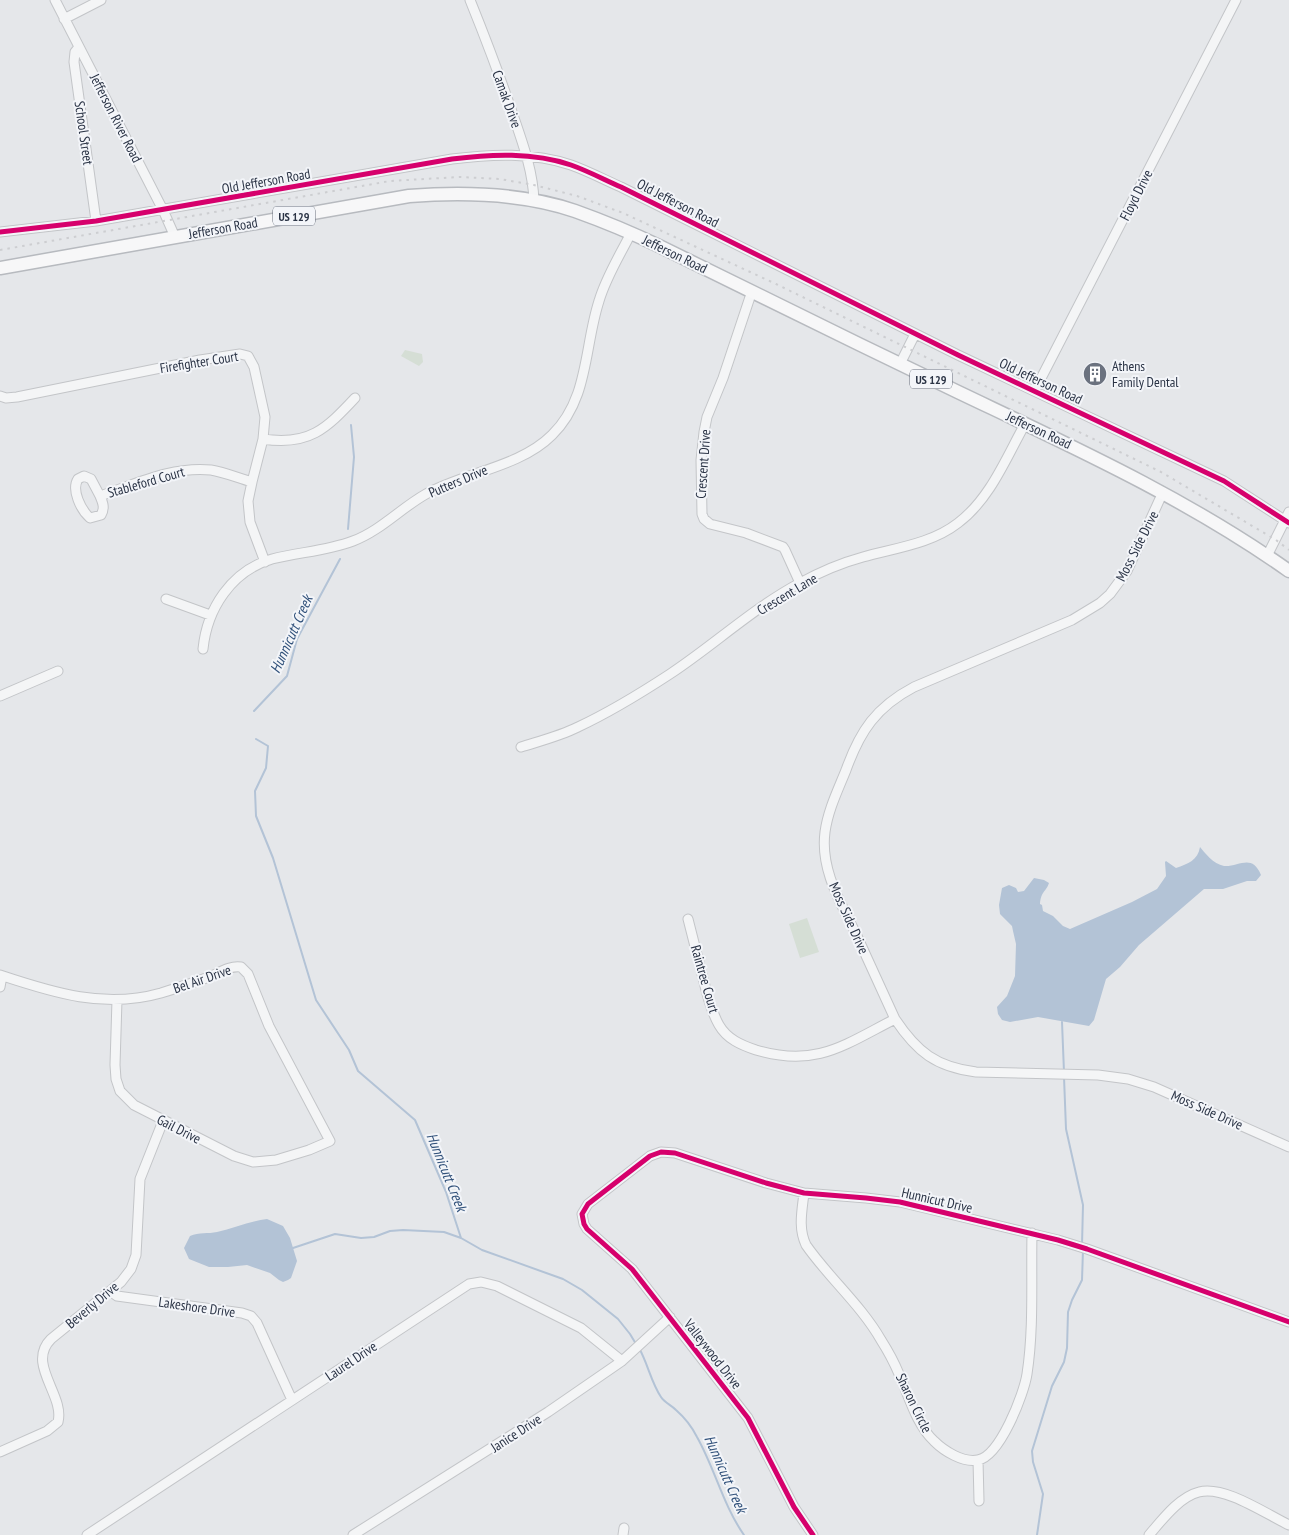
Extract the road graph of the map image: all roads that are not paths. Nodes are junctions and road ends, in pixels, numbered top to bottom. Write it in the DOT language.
graph roads {
  1 [pos="55,0"];
  2 [pos="101,0"];
  3 [pos="470,0"];
  4 [pos="1236,0"];
  5 [pos="64,18"];
  6 [pos="79,47"];
  7 [pos="527,156"];
  8 [pos="534,201"];
  9 [pos="163,210"];
  10 [pos="96,221"];
  11 [pos="0,232"];
  12 [pos="630,232"];
  13 [pos="175,237"];
  14 [pos="0,268"];
  15 [pos="752,291"];
  16 [pos="915,334"];
  17 [pos="900,364"];
  18 [pos="1035,390"];
  19 [pos="0,396"];
  20 [pos="355,398"];
  21 [pos="1025,424"];
  22 [pos="263,439"];
  23 [pos="252,482"];
  24 [pos="1163,492"];
  25 [pos="100,496"];
  26 [pos="1288,518"];
  27 [pos="1267,556"];
  28 [pos="265,562"];
  29 [pos="1289,571"];
  30 [pos="800,583"];
  31 [pos="166,599"];
  32 [pos="210,615"];
  33 [pos="203,649"];
  34 [pos="58,671"];
  35 [pos="0,696"];
  36 [pos="521,747"];
  37 [pos="688,919"];
  38 [pos="1,976"];
  39 [pos="0,987"];
  40 [pos="117,1000"];
  41 [pos="895,1019"];
  42 [pos="163,1121"];
  43 [pos="330,1141"];
  44 [pos="1289,1147"];
  45 [pos="804,1193"];
  46 [pos="588,1204"];
  47 [pos="1032,1233"];
  48 [pos="110,1291"];
  49 [pos="670,1317"];
  50 [pos="1289,1322"];
  51 [pos="622,1361"];
  52 [pos="292,1400"];
  53 [pos="0,1452"];
  54 [pos="978,1460"];
  55 [pos="979,1502"];
  56 [pos="1289,1525"];
  57 [pos="87,1535"];
  58 [pos="353,1535"];
  59 [pos="813,1535"];
  60 [pos="1150,1535"];
  1 -- 5 [label="street, Jefferson River Road"];
  2 -- 5 [label="street"];
  3 -- 7 [label="street, Camak Drive"];
  4 -- 18 [label="street, Floyd Drive"];
  5 -- 6 [label="street, Jefferson River Road"];
  6 -- 9 [label="street, Jefferson River Road"];
  6 -- 10 [label="street, School Street"];
  7 -- 8 [label="street, Camak Drive"];
  7 -- 9 [label="street, Old Jefferson Road"];
  7 -- 16 [label="street, Old Jefferson Road"];
  8 -- 12 [label="highway, Jefferson Road / US 129"];
  8 -- 13 [label="highway, Jefferson Road / US 129"];
  9 -- 10 [label="street, Old Jefferson Road"];
  9 -- 13 [label="street, Jefferson River Road"];
  10 -- 11 [label="street, Old Jefferson Road"];
  12 -- 15 [label="highway, Jefferson Road / US 129"];
  12 -- 28 [label="street, Putters Drive"];
  13 -- 14 [label="highway, Jefferson Road / US 129"];
  15 -- 17 [label="highway, Jefferson Road / US 129"];
  15 -- 30 [label="street, Crescent Drive"];
  16 -- 17 [label="street"];
  16 -- 18 [label="street, Old Jefferson Road"];
  17 -- 21 [label="highway, Jefferson Road / US 129"];
  18 -- 26 [label="street, Old Jefferson Road"];
  19 -- 22 [label="street, Firefighter Court"];
  20 -- 22 [label="street"];
  21 -- 24 [label="highway, Jefferson Road / US 129"];
  21 -- 30 [label="street, Crescent Lane"];
  22 -- 23 [label="street, Firefighter Court"];
  23 -- 25 [label="street, Stableford Court"];
  23 -- 28 [label="street, Firefighter Court"];
  24 -- 27 [label="highway, Jefferson Road / US 129"];
  24 -- 41 [label="street, Moss Side Drive"];
  26 -- 27 [label="street"];
  27 -- 29 [label="highway, Jefferson Road / US 129"];
  28 -- 32 [label="street, Putters Drive"];
  30 -- 36 [label="street, Crescent Lane"];
  31 -- 32 [label="street"];
  32 -- 33 [label="street, Putters Drive"];
  34 -- 35 [label="street"];
  37 -- 41 [label="street, Raintree Court"];
  38 -- 39 [label="street"];
  38 -- 40 [label="street, Bel Air Drive"];
  40 -- 42 [label="street, Gail Drive"];
  40 -- 43 [label="street, Bel Air Drive"];
  41 -- 44 [label="street, Moss Side Drive"];
  42 -- 43 [label="street, Gail Drive"];
  42 -- 48 [label="street, Beverly Drive"];
  45 -- 46 [label="street, Hunnicut Drive"];
  45 -- 47 [label="street, Hunnicut Drive"];
  45 -- 54 [label="street, Sharon Circle"];
  46 -- 49 [label="street, Valleywood Drive"];
  47 -- 50 [label="street, Hunnicut Drive"];
  47 -- 54 [label="street"];
  48 -- 52 [label="street, Lakeshore Drive"];
  48 -- 53 [label="street, Beverly Drive"];
  49 -- 51 [label="street, Janice Drive"];
  49 -- 59 [label="street, Valleywood Drive"];
  51 -- 52 [label="street, Laurel Drive"];
  51 -- 58 [label="street, Janice Drive"];
  52 -- 57 [label="street, Laurel Drive"];
  54 -- 55 [label="street"];
  56 -- 60 [label="street"];
}
